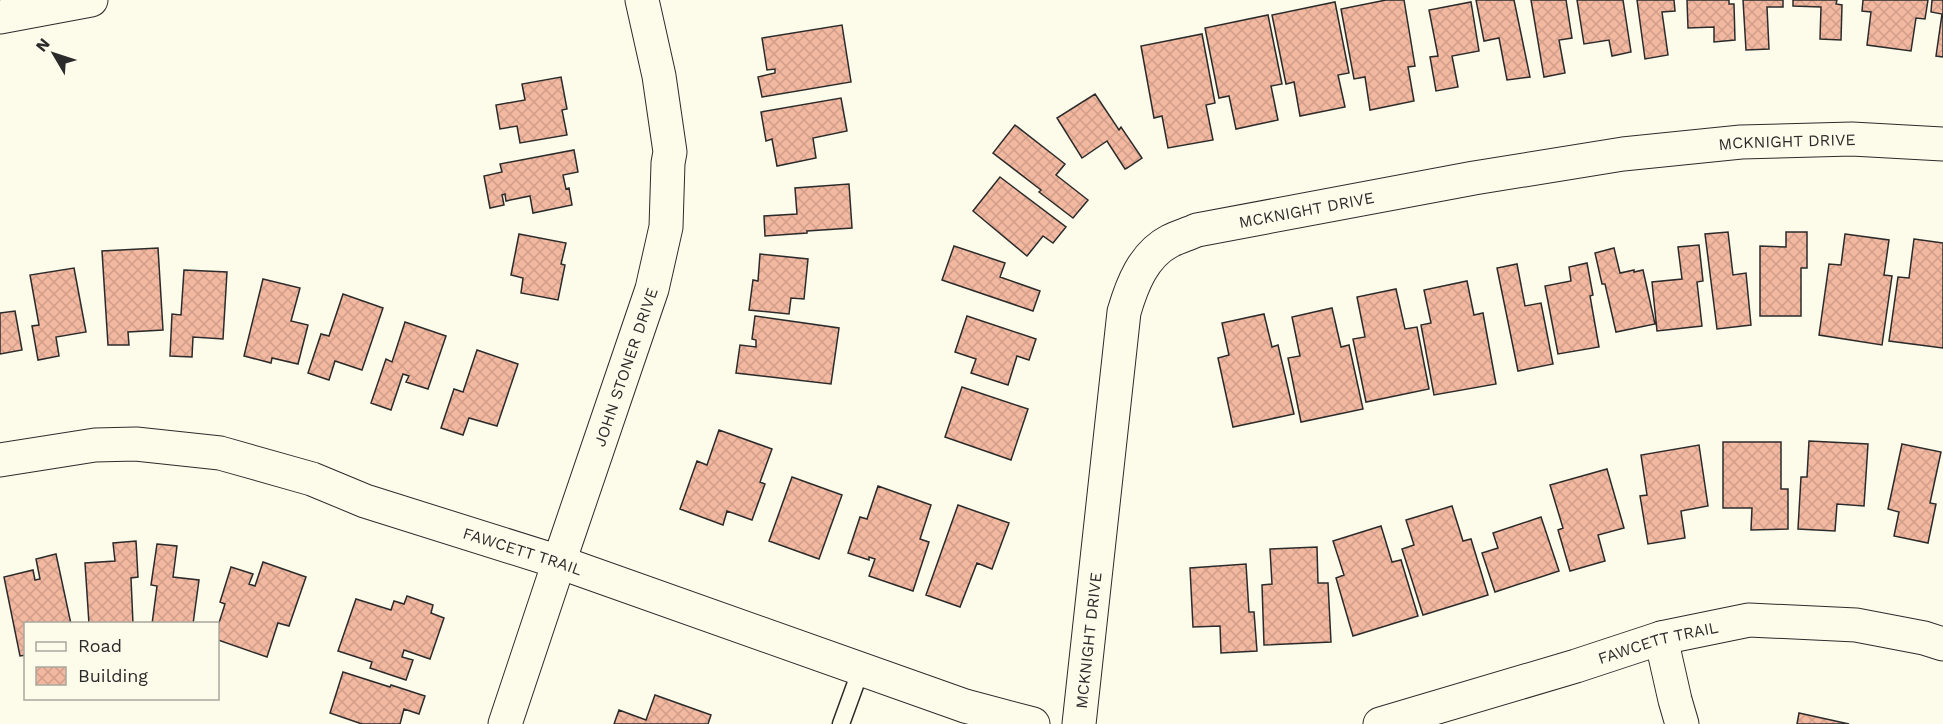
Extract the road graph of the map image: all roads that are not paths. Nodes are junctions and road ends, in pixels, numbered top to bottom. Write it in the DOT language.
graph roads {
  1 [pos="91,0"];
  2 [pos="642,0"];
  3 [pos="0,17"];
  4 [pos="1943,144"];
  5 [pos="0,460"];
  6 [pos="559,562"];
  7 [pos="1662,638"];
  8 [pos="1943,644"];
  9 [pos="861,669"];
  10 [pos="504,724"];
  11 [pos="841,724"];
  12 [pos="1032,724"];
  13 [pos="1079,724"];
  14 [pos="1380,724"];
  15 [pos="1682,724"];
  1 -- 3 [label="street"];
  2 -- 6 [label="street, JOHN STONER DRIVE"];
  4 -- 13 [label="street, MCKNIGHT DRIVE"];
  5 -- 6 [label="street, FAWCETT TRAIL"];
  6 -- 9 [label="street, FAWCETT TRAIL"];
  6 -- 10 [label="street, JOHN STONER DRIVE"];
  7 -- 8 [label="street, FAWCETT TRAIL"];
  7 -- 14 [label="street, FAWCETT TRAIL"];
  7 -- 15 [label="street"];
  9 -- 11 [label="lane"];
  9 -- 12 [label="street, FAWCETT TRAIL"];
}
